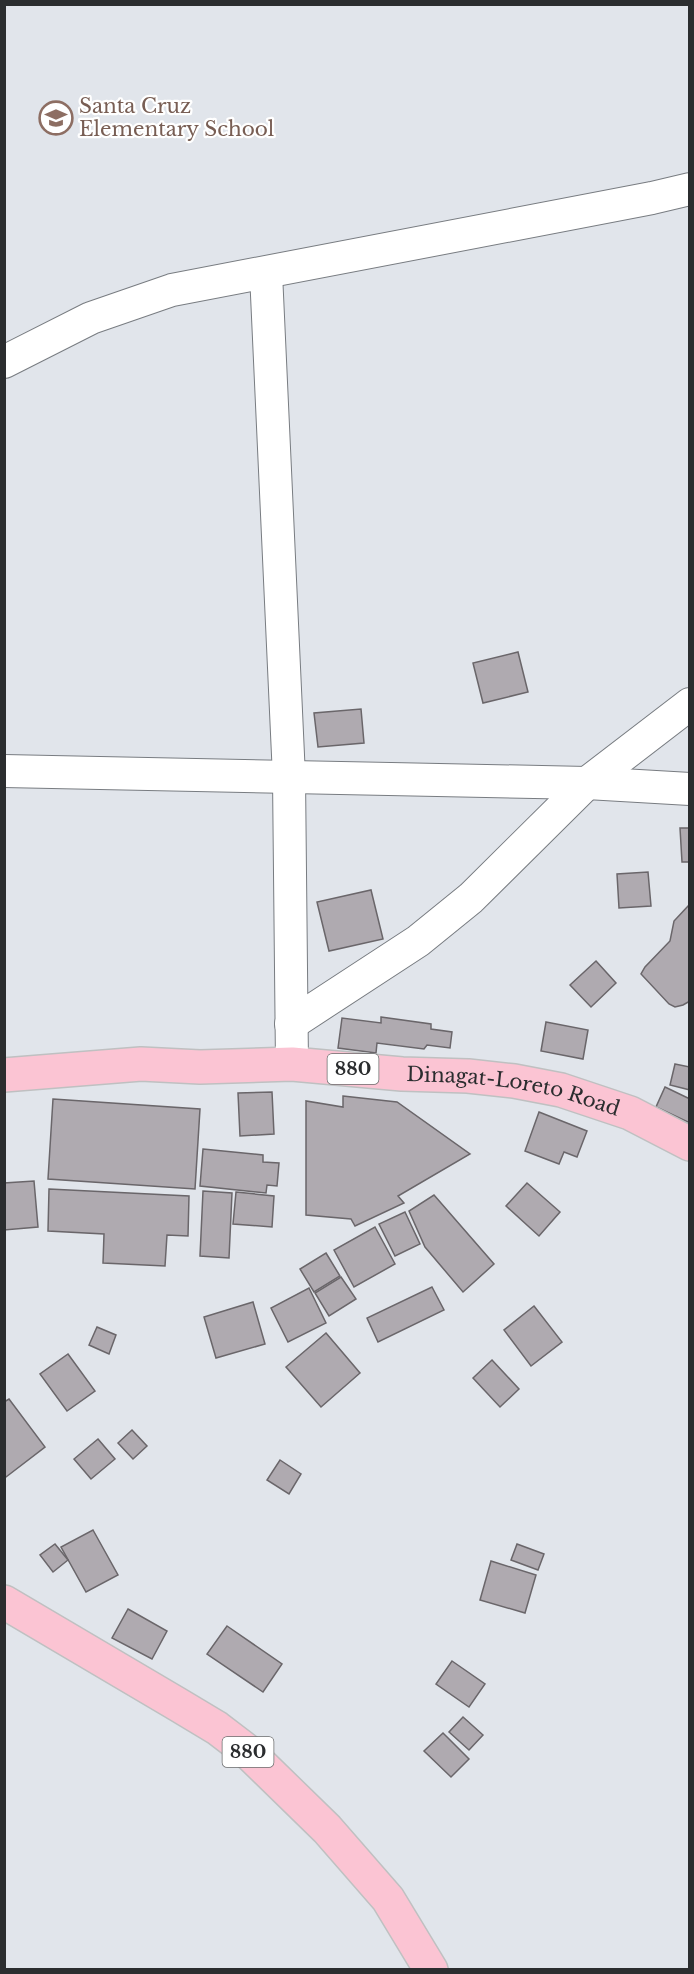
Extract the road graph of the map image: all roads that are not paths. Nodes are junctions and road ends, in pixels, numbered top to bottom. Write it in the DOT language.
graph roads {
  1 [pos="690,189"];
  2 [pos="266,273"];
  3 [pos="4,362"];
  4 [pos="690,704"];
  5 [pos="4,771"];
  6 [pos="289,777"];
  7 [pos="587,783"];
  8 [pos="690,789"];
  9 [pos="291,1024"];
  10 [pos="292,1064"];
  11 [pos="4,1075"];
  12 [pos="690,1144"];
  13 [pos="4,1602"];
  14 [pos="431,1970"];
  1 -- 2 [label="street"];
  2 -- 3 [label="street"];
  2 -- 6 [label="street"];
  4 -- 7 [label="street"];
  5 -- 6 [label="street"];
  6 -- 7 [label="street"];
  6 -- 9 [label="street"];
  7 -- 8 [label="street"];
  7 -- 9 [label="street"];
  9 -- 10 [label="street"];
  10 -- 11 [label="main road, Dinagat-Loreto Road / 880"];
  10 -- 12 [label="main road, Dinagat-Loreto Road / 880"];
  13 -- 14 [label="main road, 880"];
}
